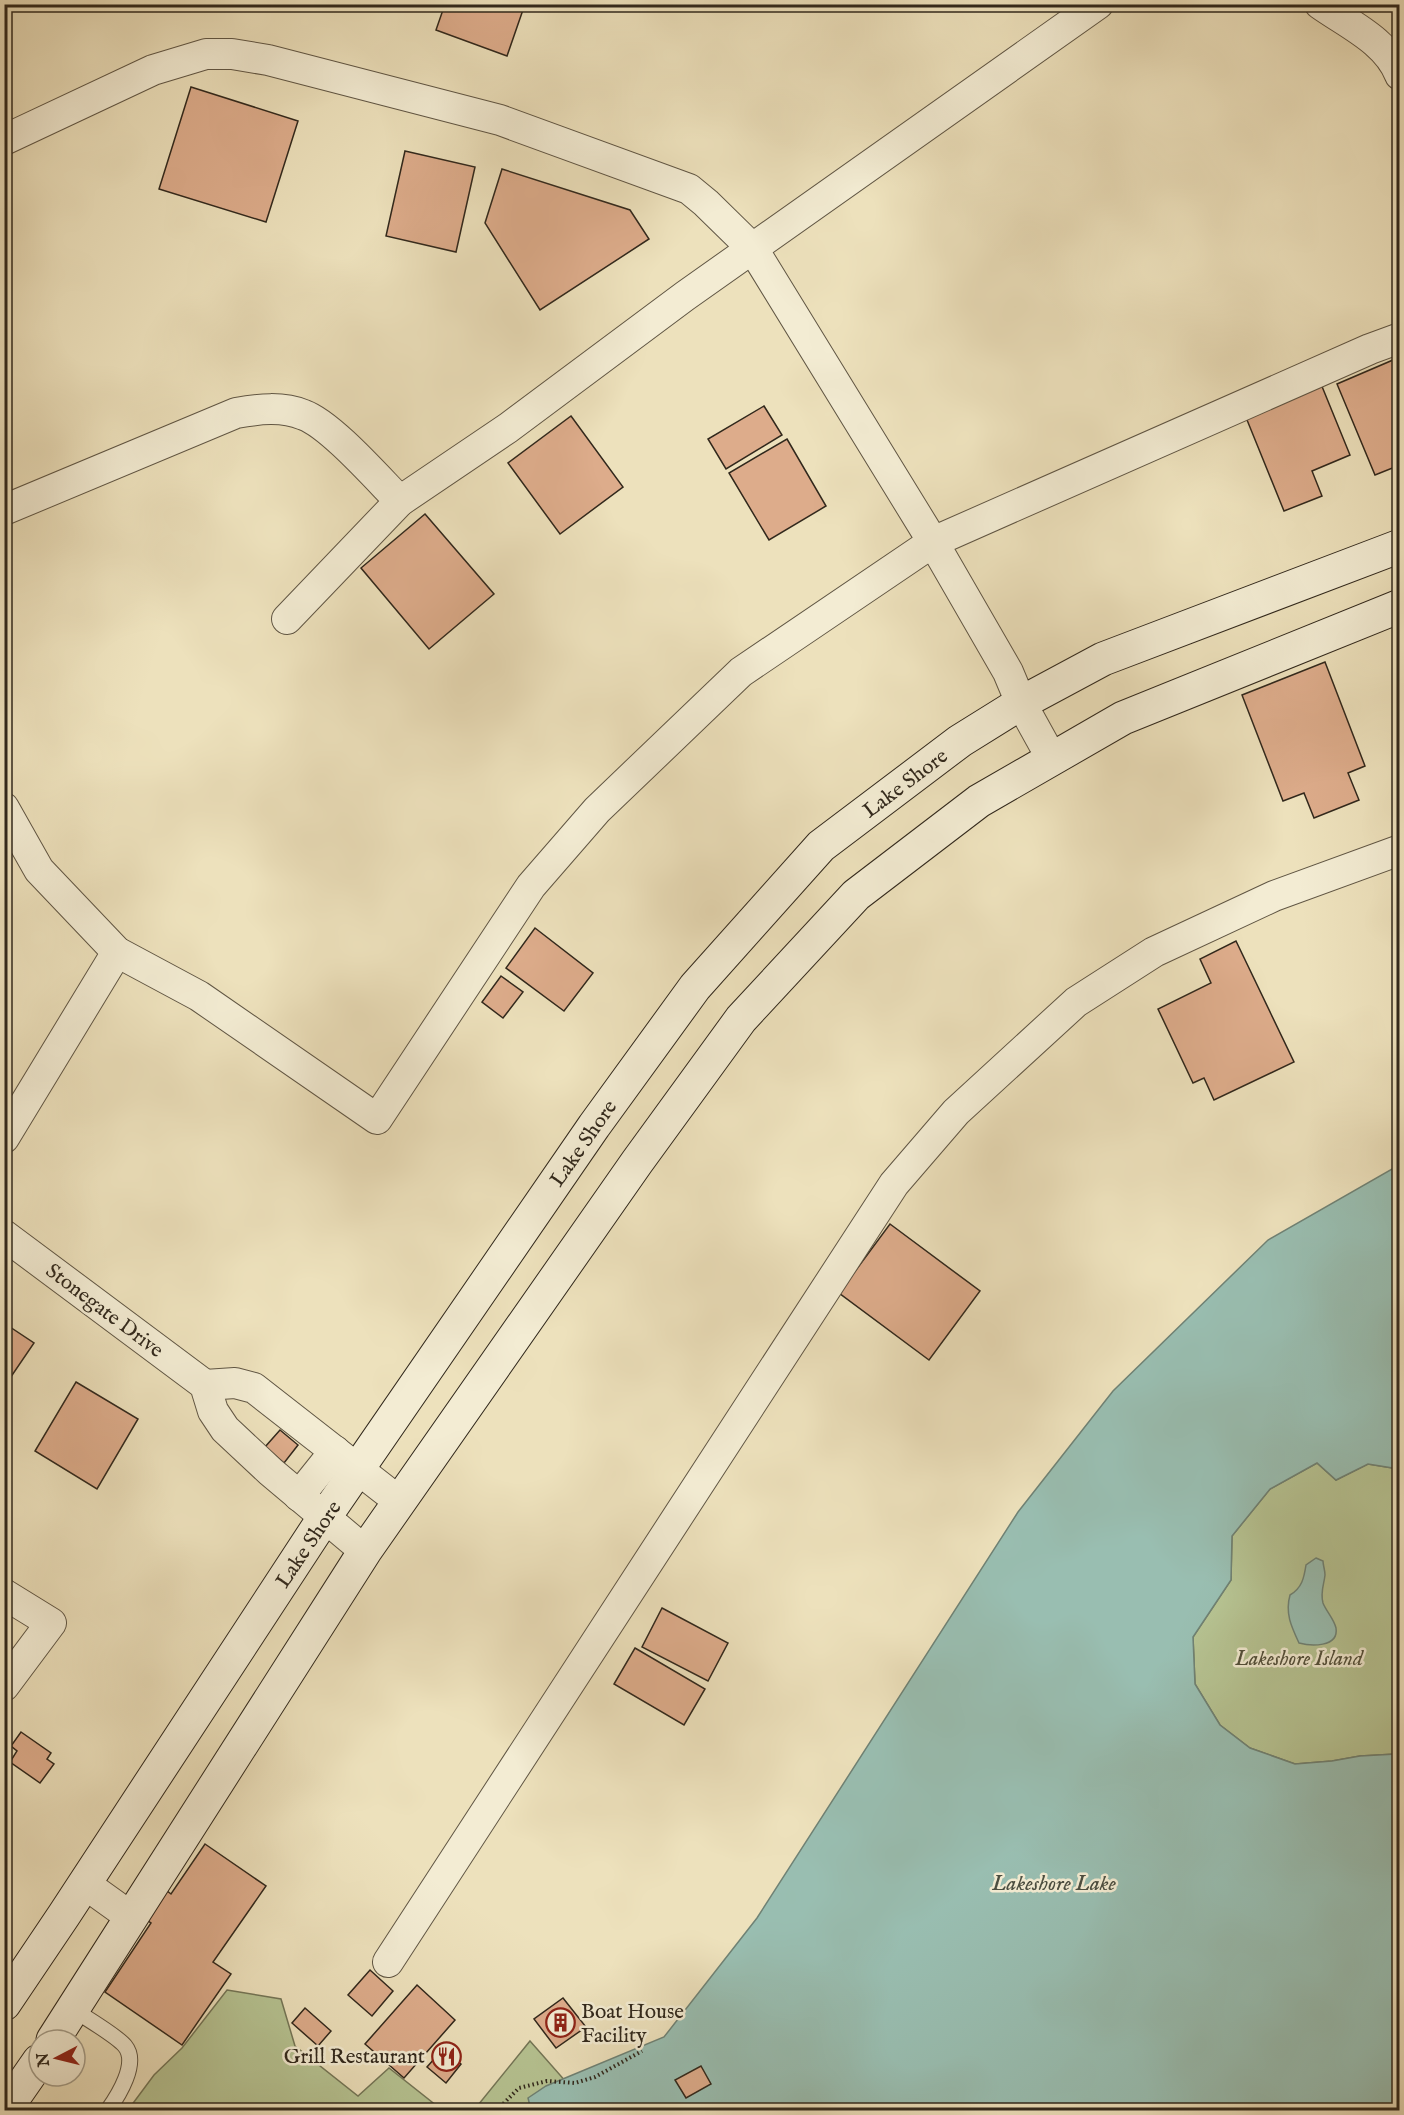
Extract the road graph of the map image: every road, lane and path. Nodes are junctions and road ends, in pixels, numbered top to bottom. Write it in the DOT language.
graph roads {
  1 [pos="1098,4"];
  2 [pos="1320,4"];
  3 [pos="1400,75"];
  4 [pos="4,140"];
  5 [pos="753,249"];
  6 [pos="1400,338"];
  7 [pos="400,501"];
  8 [pos="4,510"];
  9 [pos="933,542"];
  10 [pos="1400,546"];
  11 [pos="1400,606"];
  12 [pos="287,619"];
  13 [pos="1021,704"];
  14 [pos="1052,759"];
  15 [pos="4,808"];
  16 [pos="1400,850"];
  17 [pos="117,952"];
  18 [pos="4,1138"];
  19 [pos="4,1235"];
  20 [pos="206,1385"];
  21 [pos="347,1461"];
  22 [pos="299,1496"];
  23 [pos="400,1502"];
  24 [pos="324,1518"];
  25 [pos="365,1551"];
  26 [pos="4,1594"];
  27 [pos="4,1686"];
  28 [pos="85,1884"];
  29 [pos="131,1917"];
  30 [pos="387,1962"];
  31 [pos="4,2004"];
  32 [pos="74,2010"];
  33 [pos="62,2028"];
  34 [pos="642,2051"];
  35 [pos="27,2078"];
  36 [pos="5,2110"];
  37 [pos="108,2110"];
  38 [pos="497,2110"];
  1 -- 5 [label="street"];
  2 -- 3 [label="street"];
  4 -- 5 [label="street"];
  5 -- 7 [label="street"];
  5 -- 9 [label="street"];
  6 -- 9 [label="street"];
  7 -- 8 [label="street"];
  7 -- 12 [label="street"];
  9 -- 13 [label="street"];
  9 -- 17 [label="street"];
  10 -- 13 [label="street, Lake Shore"];
  11 -- 14 [label="street"];
  13 -- 14 [label="street"];
  13 -- 21 [label="street, Lake Shore"];
  14 -- 23 [label="street"];
  15 -- 17 [label="street"];
  16 -- 30 [label="street"];
  17 -- 18 [label="street"];
  19 -- 20 [label="street, Stonegate Drive"];
  20 -- 21 [label="street"];
  20 -- 22 [label="street"];
  21 -- 22 [label="street"];
  21 -- 23 [label="street"];
  21 -- 24 [label="street, Lake Shore"];
  22 -- 24 [label="street"];
  23 -- 25 [label="street"];
  24 -- 25 [label="street"];
  24 -- 28 [label="street, Lake Shore"];
  25 -- 29 [label="street"];
  26 -- 27 [label="street"];
  28 -- 29 [label="street"];
  28 -- 31 [label="street, Lake Shore"];
  29 -- 32 [label="street"];
  32 -- 33 [label="street"];
  32 -- 37 [label="lane"];
  34 -- 38 [label="path"];
  35 -- 36 [label="street"];
}
